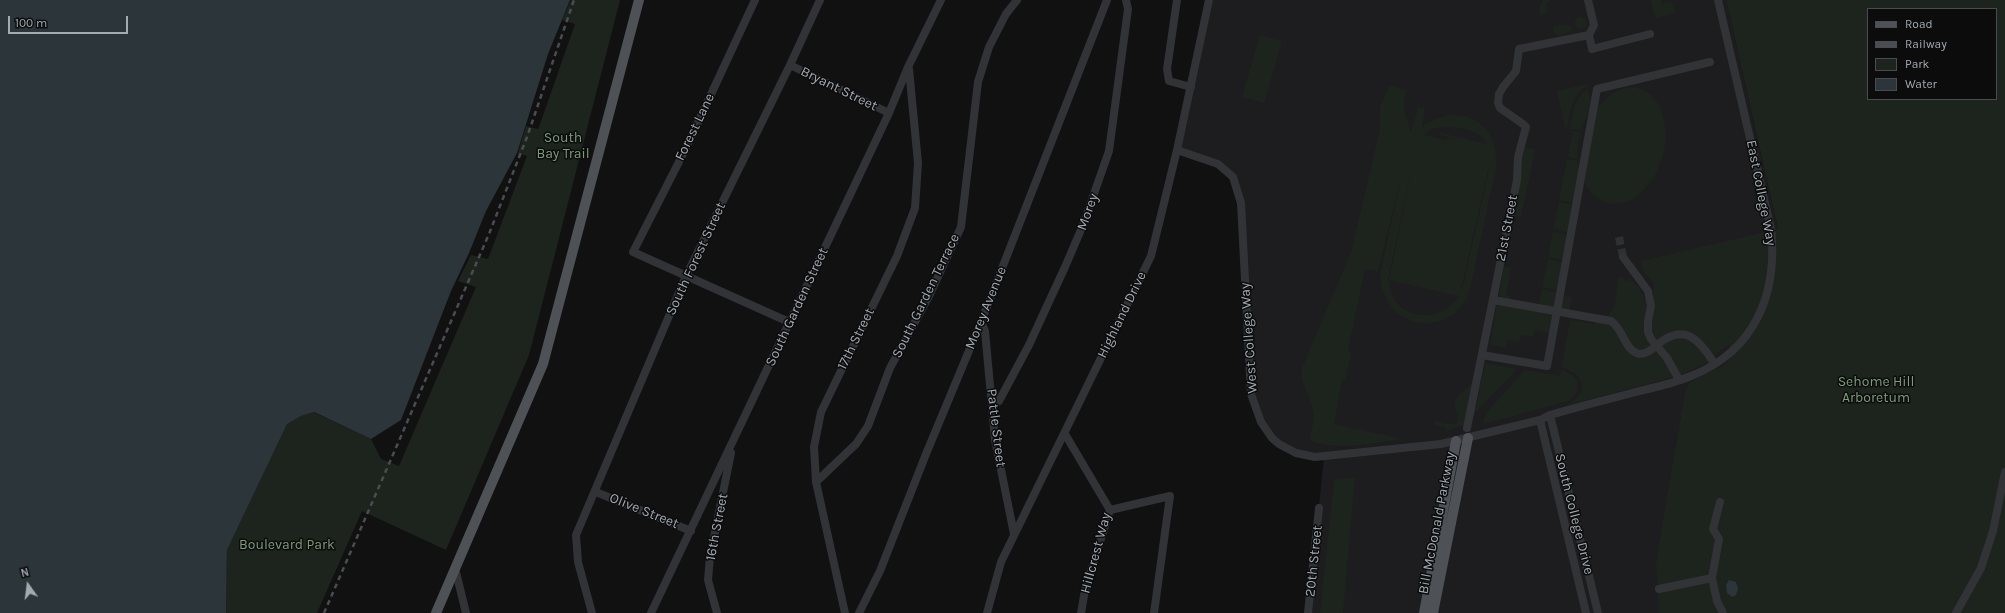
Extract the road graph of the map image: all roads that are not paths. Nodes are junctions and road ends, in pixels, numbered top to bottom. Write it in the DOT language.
graph roads {
  1 [pos="639,0"];
  2 [pos="645,0"];
  3 [pos="755,0"];
  4 [pos="820,0"];
  5 [pos="941,0"];
  6 [pos="1017,0"];
  7 [pos="1107,0"];
  8 [pos="1126,0"];
  9 [pos="1177,0"];
  10 [pos="1209,0"];
  11 [pos="1588,0"];
  12 [pos="1718,0"];
  13 [pos="636,12"];
  14 [pos="1650,34"];
  15 [pos="1589,35"];
  16 [pos="1710,62"];
  17 [pos="790,65"];
  18 [pos="908,67"];
  19 [pos="1191,87"];
  20 [pos="889,113"];
  21 [pos="1177,150"];
  22 [pos="1623,257"];
  23 [pos="686,276"];
  24 [pos="1493,300"];
  25 [pos="1557,311"];
  26 [pos="789,322"];
  27 [pos="981,322"];
  28 [pos="1656,346"];
  29 [pos="1482,355"];
  30 [pos="1712,360"];
  31 [pos="1679,378"];
  32 [pos="993,406"];
  33 [pos="1550,415"];
  34 [pos="1540,420"];
  35 [pos="1467,428"];
  36 [pos="1064,434"];
  37 [pos="1468,438"];
  38 [pos="734,440"];
  39 [pos="1456,441"];
  40 [pos="2005,472"];
  41 [pos="816,482"];
  42 [pos="596,492"];
  43 [pos="1720,502"];
  44 [pos="1319,508"];
  45 [pos="1110,510"];
  46 [pos="691,531"];
  47 [pos="1014,534"];
  48 [pos="455,568"];
  49 [pos="1712,578"];
  50 [pos="1659,590"];
  51 [pos="436,613"];
  52 [pos="466,613"];
  53 [pos="592,613"];
  54 [pos="651,613"];
  55 [pos="717,613"];
  56 [pos="845,613"];
  57 [pos="859,613"];
  58 [pos="987,613"];
  59 [pos="1081,613"];
  60 [pos="1154,613"];
  61 [pos="1308,613"];
  62 [pos="1424,613"];
  63 [pos="1433,613"];
  64 [pos="1586,613"];
  65 [pos="1598,613"];
  66 [pos="1723,613"];
  67 [pos="1956,613"];
  1 -- 13 [label="main road"];
  2 -- 13 [label="street"];
  3 -- 23 [label="street, Forest Lane"];
  4 -- 17 [label="street, South Forest Street"];
  5 -- 18 [label="street, South Garden Street"];
  6 -- 41 [label="street, South Garden Terrace"];
  7 -- 27 [label="street, Morey Avenue"];
  8 -- 32 [label="street, Morey"];
  9 -- 19 [label="street"];
  10 -- 19 [label="street, Highland Drive"];
  11 -- 15 [label="street"];
  12 -- 31 [label="street, East College Way"];
  13 -- 48 [label="main road"];
  14 -- 15 [label="street"];
  15 -- 24 [label="street, 21st Street"];
  16 -- 25 [label="street"];
  17 -- 20 [label="street, Bryant Street"];
  17 -- 23 [label="street, South Forest Street"];
  18 -- 20 [label="street, South Garden Street"];
  18 -- 41 [label="street, 17th Street"];
  19 -- 21 [label="street, Highland Drive"];
  20 -- 26 [label="street, South Garden Street"];
  21 -- 36 [label="street, Highland Drive"];
  21 -- 39 [label="street, West College Way"];
  22 -- 28 [label="street"];
  23 -- 26 [label="street"];
  23 -- 42 [label="street, South Forest Street"];
  24 -- 25 [label="street"];
  24 -- 29 [label="street, 21st Street"];
  25 -- 28 [label="street"];
  25 -- 29 [label="street"];
  26 -- 38 [label="street, South Garden Street"];
  27 -- 32 [label="street, Pattle Street"];
  27 -- 57 [label="street, Morey Avenue"];
  28 -- 30 [label="street"];
  28 -- 31 [label="street"];
  29 -- 35 [label="street, 21st Street"];
  31 -- 33 [label="street, East College Way"];
  32 -- 47 [label="street, Pattle Street"];
  33 -- 34 [label="street, West College Way"];
  33 -- 65 [label="street, South College Drive"];
  34 -- 37 [label="street, West College Way"];
  34 -- 64 [label="street, South College Drive"];
  36 -- 45 [label="street, Hillcrest Way"];
  36 -- 47 [label="street, Highland Drive"];
  37 -- 39 [label="street, West College Way"];
  37 -- 63 [label="main road, Bill McDonald Parkway"];
  38 -- 46 [label="street, South Garden Street"];
  38 -- 55 [label="street, 16th Street"];
  39 -- 62 [label="main road, Bill McDonald Parkway"];
  40 -- 67 [label="street"];
  41 -- 56 [label="street, 17th Street"];
  42 -- 46 [label="street, Olive Street"];
  42 -- 53 [label="street, South Forest Street"];
  43 -- 49 [label="street"];
  44 -- 61 [label="street, 20th Street"];
  45 -- 59 [label="street, Hillcrest Way"];
  45 -- 60 [label="street"];
  46 -- 54 [label="street, South Garden Street"];
  47 -- 58 [label="street, Highland Drive"];
  48 -- 51 [label="main road"];
  48 -- 52 [label="street"];
  49 -- 50 [label="street"];
  49 -- 66 [label="street"];
}
